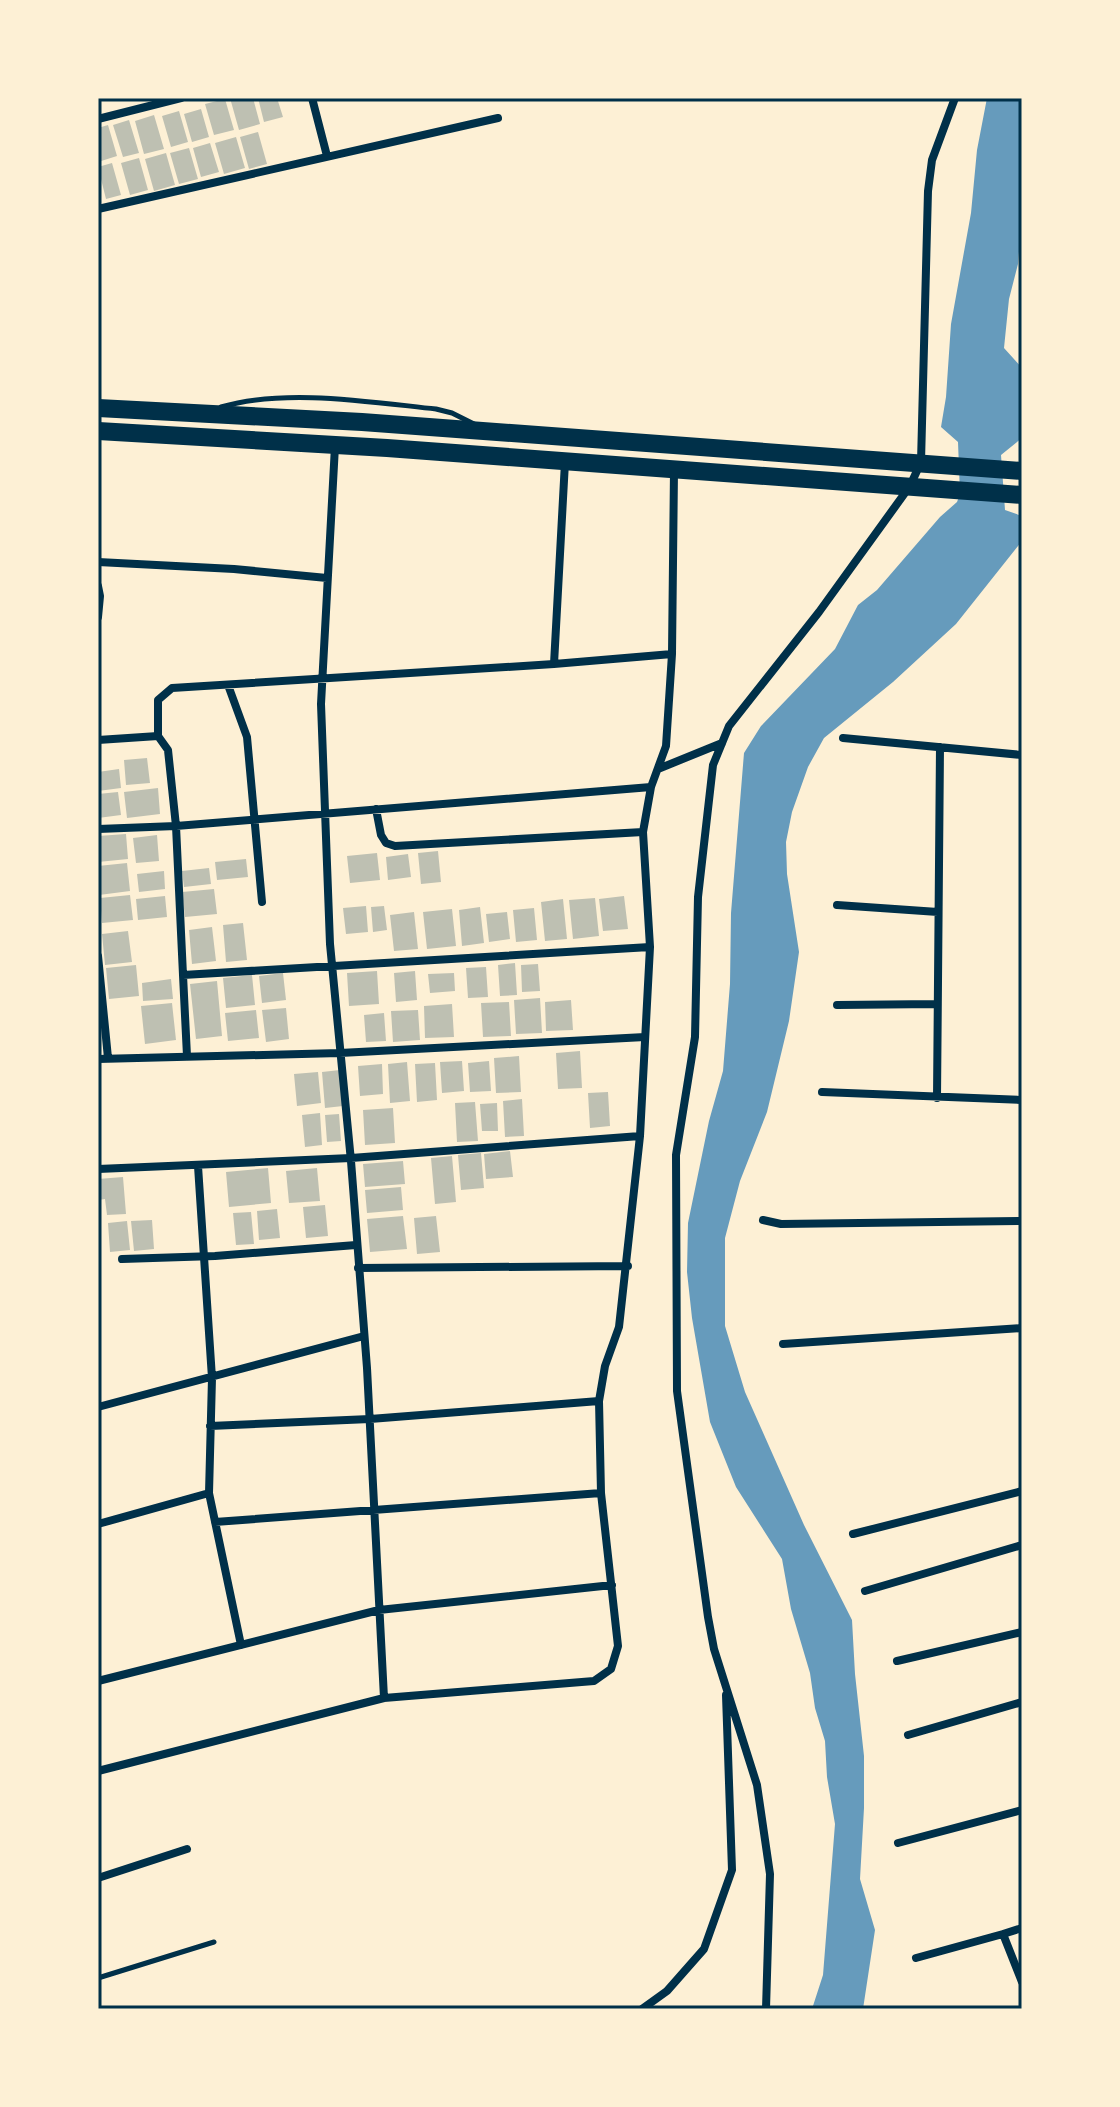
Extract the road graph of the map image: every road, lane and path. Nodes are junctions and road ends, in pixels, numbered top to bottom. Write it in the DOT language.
graph roads {
  1 [pos="181,98"];
  2 [pos="312,98"];
  3 [pos="955,98"];
  4 [pos="498,118"];
  5 [pos="98,119"];
  6 [pos="327,156"];
  7 [pos="98,209"];
  8 [pos="98,408"];
  9 [pos="98,431"];
  10 [pos="335,445"];
  11 [pos="565,462"];
  12 [pos="921,462"];
  13 [pos="674,470"];
  14 [pos="1019,471"];
  15 [pos="910,486"];
  16 [pos="1021,495"];
  17 [pos="98,562"];
  18 [pos="327,578"];
  19 [pos="98,586"];
  20 [pos="98,617"];
  21 [pos="672,654"];
  22 [pos="554,664"];
  23 [pos="322,679"];
  24 [pos="228,685"];
  25 [pos="158,736"];
  26 [pos="843,738"];
  27 [pos="98,740"];
  28 [pos="722,743"];
  29 [pos="940,747"];
  30 [pos="1022,755"];
  31 [pos="658,769"];
  32 [pos="651,787"];
  33 [pos="376,809"];
  34 [pos="325,813"];
  35 [pos="256,819"];
  36 [pos="176,826"];
  37 [pos="98,829"];
  38 [pos="643,832"];
  39 [pos="262,902"];
  40 [pos="837,905"];
  41 [pos="938,912"];
  42 [pos="650,947"];
  43 [pos="98,956"];
  44 [pos="332,967"];
  45 [pos="183,975"];
  46 [pos="937,1004"];
  47 [pos="837,1005"];
  48 [pos="645,1037"];
  49 [pos="340,1053"];
  50 [pos="187,1056"];
  51 [pos="103,1058"];
  52 [pos="822,1092"];
  53 [pos="937,1098"];
  54 [pos="1022,1100"];
  55 [pos="640,1136"];
  56 [pos="351,1158"];
  57 [pos="198,1166"];
  58 [pos="98,1169"];
  59 [pos="763,1220"];
  60 [pos="1022,1221"];
  61 [pos="356,1245"];
  62 [pos="203,1257"];
  63 [pos="122,1259"];
  64 [pos="628,1266"];
  65 [pos="358,1268"];
  66 [pos="1022,1328"];
  67 [pos="364,1336"];
  68 [pos="783,1344"];
  69 [pos="212,1378"];
  70 [pos="599,1401"];
  71 [pos="98,1407"];
  72 [pos="370,1419"];
  73 [pos="210,1426"];
  74 [pos="1022,1491"];
  75 [pos="209,1493"];
  76 [pos="601,1493"];
  77 [pos="373,1511"];
  78 [pos="215,1522"];
  79 [pos="98,1524"];
  80 [pos="853,1534"];
  81 [pos="1022,1545"];
  82 [pos="612,1585"];
  83 [pos="865,1591"];
  84 [pos="379,1610"];
  85 [pos="1022,1632"];
  86 [pos="241,1645"];
  87 [pos="897,1661"];
  88 [pos="98,1681"];
  89 [pos="726,1683"];
  90 [pos="384,1698"];
  91 [pos="1022,1702"];
  92 [pos="908,1735"];
  93 [pos="98,1771"];
  94 [pos="1022,1810"];
  95 [pos="898,1843"];
  96 [pos="187,1849"];
  97 [pos="98,1878"];
  98 [pos="1022,1928"];
  99 [pos="1003,1934"];
  100 [pos="214,1942"];
  101 [pos="916,1958"];
  102 [pos="98,1978"];
  103 [pos="1022,1982"];
  104 [pos="642,2009"];
  105 [pos="766,2009"];
  1 -- 5 [label="street"];
  2 -- 6 [label="street"];
  3 -- 12 [label="street"];
  4 -- 6 [label="street"];
  6 -- 7 [label="street"];
  8 -- 12 [label="highway"];
  9 -- 10 [label="highway"];
  10 -- 11 [label="highway"];
  10 -- 18 [label="street"];
  11 -- 13 [label="highway"];
  11 -- 22 [label="street"];
  12 -- 14 [label="highway"];
  12 -- 15 [label="street"];
  13 -- 15 [label="highway"];
  13 -- 21 [label="street"];
  15 -- 16 [label="highway"];
  15 -- 28 [label="street"];
  17 -- 18 [label="street"];
  18 -- 23 [label="street"];
  19 -- 20 [label="street"];
  21 -- 22 [label="street"];
  21 -- 31 [label="street"];
  22 -- 23 [label="street"];
  23 -- 24 [label="street"];
  23 -- 34 [label="street"];
  24 -- 25 [label="street"];
  24 -- 35 [label="street"];
  25 -- 27 [label="street"];
  25 -- 36 [label="street"];
  26 -- 29 [label="street"];
  28 -- 31 [label="street"];
  28 -- 89 [label="street"];
  29 -- 30 [label="street"];
  29 -- 41 [label="street"];
  31 -- 32 [label="street"];
  32 -- 33 [label="street"];
  32 -- 38 [label="street"];
  33 -- 34 [label="street"];
  33 -- 38 [label="street"];
  34 -- 35 [label="street"];
  34 -- 44 [label="street"];
  35 -- 36 [label="street"];
  35 -- 39 [label="street"];
  36 -- 37 [label="street"];
  36 -- 45 [label="street"];
  38 -- 42 [label="street"];
  40 -- 41 [label="street"];
  41 -- 46 [label="street"];
  42 -- 44 [label="street"];
  42 -- 48 [label="street"];
  43 -- 51 [label="street"];
  44 -- 45 [label="street"];
  44 -- 49 [label="street"];
  45 -- 50 [label="street"];
  46 -- 47 [label="street"];
  46 -- 53 [label="street"];
  48 -- 49 [label="street"];
  48 -- 55 [label="street"];
  49 -- 50 [label="street"];
  49 -- 56 [label="street"];
  50 -- 51 [label="street"];
  52 -- 53 [label="street"];
  53 -- 54 [label="street"];
  55 -- 56 [label="street"];
  55 -- 64 [label="street"];
  56 -- 57 [label="street"];
  56 -- 61 [label="street"];
  57 -- 58 [label="street"];
  57 -- 62 [label="street"];
  59 -- 60 [label="street"];
  61 -- 62 [label="street"];
  61 -- 65 [label="street"];
  62 -- 63 [label="street"];
  62 -- 69 [label="street"];
  64 -- 65 [label="street"];
  64 -- 70 [label="street"];
  65 -- 67 [label="street"];
  66 -- 68 [label="street"];
  67 -- 69 [label="street"];
  67 -- 72 [label="street"];
  69 -- 71 [label="street"];
  69 -- 73 [label="street"];
  70 -- 72 [label="street"];
  70 -- 76 [label="street"];
  72 -- 73 [label="street"];
  72 -- 77 [label="street"];
  73 -- 75 [label="street"];
  74 -- 80 [label="street"];
  75 -- 78 [label="street"];
  75 -- 79 [label="street"];
  76 -- 77 [label="street"];
  76 -- 82 [label="street"];
  77 -- 78 [label="street"];
  77 -- 84 [label="street"];
  78 -- 86 [label="street"];
  81 -- 83 [label="street"];
  82 -- 84 [label="street"];
  82 -- 90 [label="street"];
  84 -- 86 [label="street"];
  84 -- 90 [label="street"];
  85 -- 87 [label="street"];
  86 -- 88 [label="street"];
  89 -- 104 [label="street"];
  89 -- 105 [label="street"];
  90 -- 93 [label="street"];
  91 -- 92 [label="street"];
  94 -- 95 [label="street"];
  96 -- 97 [label="street"];
  98 -- 99 [label="street"];
  99 -- 101 [label="street"];
  99 -- 103 [label="street"];
  100 -- 102 [label="lane"];
}
